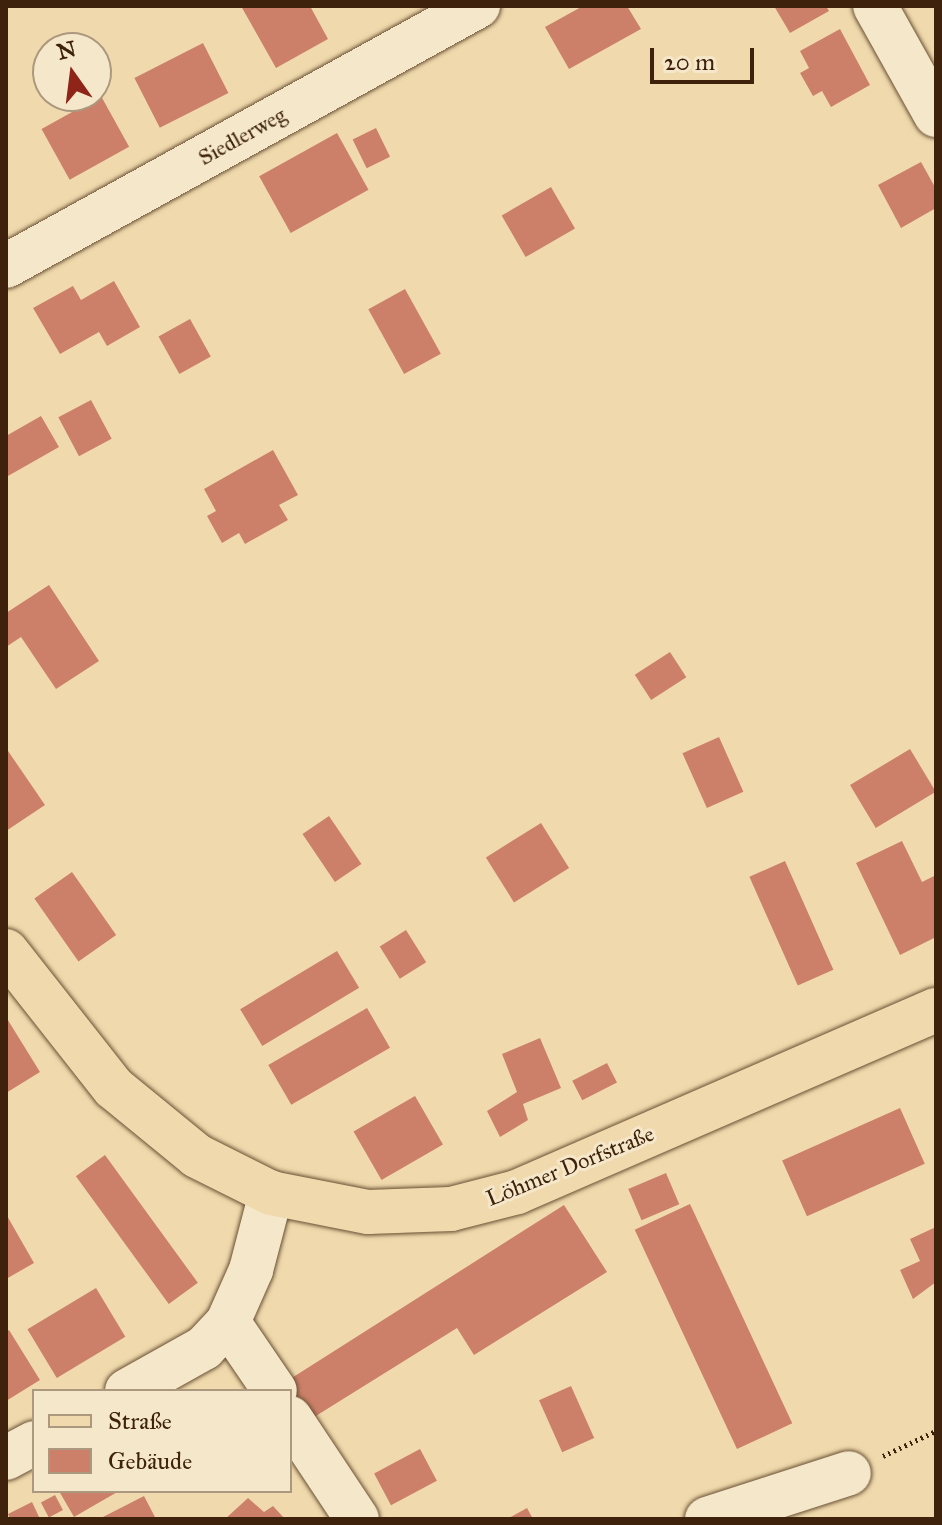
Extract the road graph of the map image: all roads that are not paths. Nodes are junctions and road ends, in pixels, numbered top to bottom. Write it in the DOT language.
graph roads {
  1 [pos="478,6"];
  2 [pos="875,6"];
  3 [pos="936,115"];
  4 [pos="6,266"];
  5 [pos="6,951"];
  6 [pos="936,1010"];
  7 [pos="271,1193"];
  8 [pos="228,1322"];
  9 [pos="131,1389"];
  10 [pos="274,1389"];
  11 [pos="292,1421"];
  12 [pos="32,1444"];
  13 [pos="6,1458"];
  14 [pos="849,1473"];
  15 [pos="357,1519"];
  16 [pos="707,1519"];
  1 -- 4 [label="street, Siedlerweg"];
  2 -- 3 [label="street"];
  5 -- 7 [label="main road, Löhmer Dorfstraße"];
  6 -- 7 [label="main road, Löhmer Dorfstraße"];
  7 -- 8 [label="street"];
  8 -- 9 [label="street"];
  8 -- 10 [label="street"];
  11 -- 15 [label="street"];
  12 -- 13 [label="street"];
  14 -- 16 [label="street"];
}
